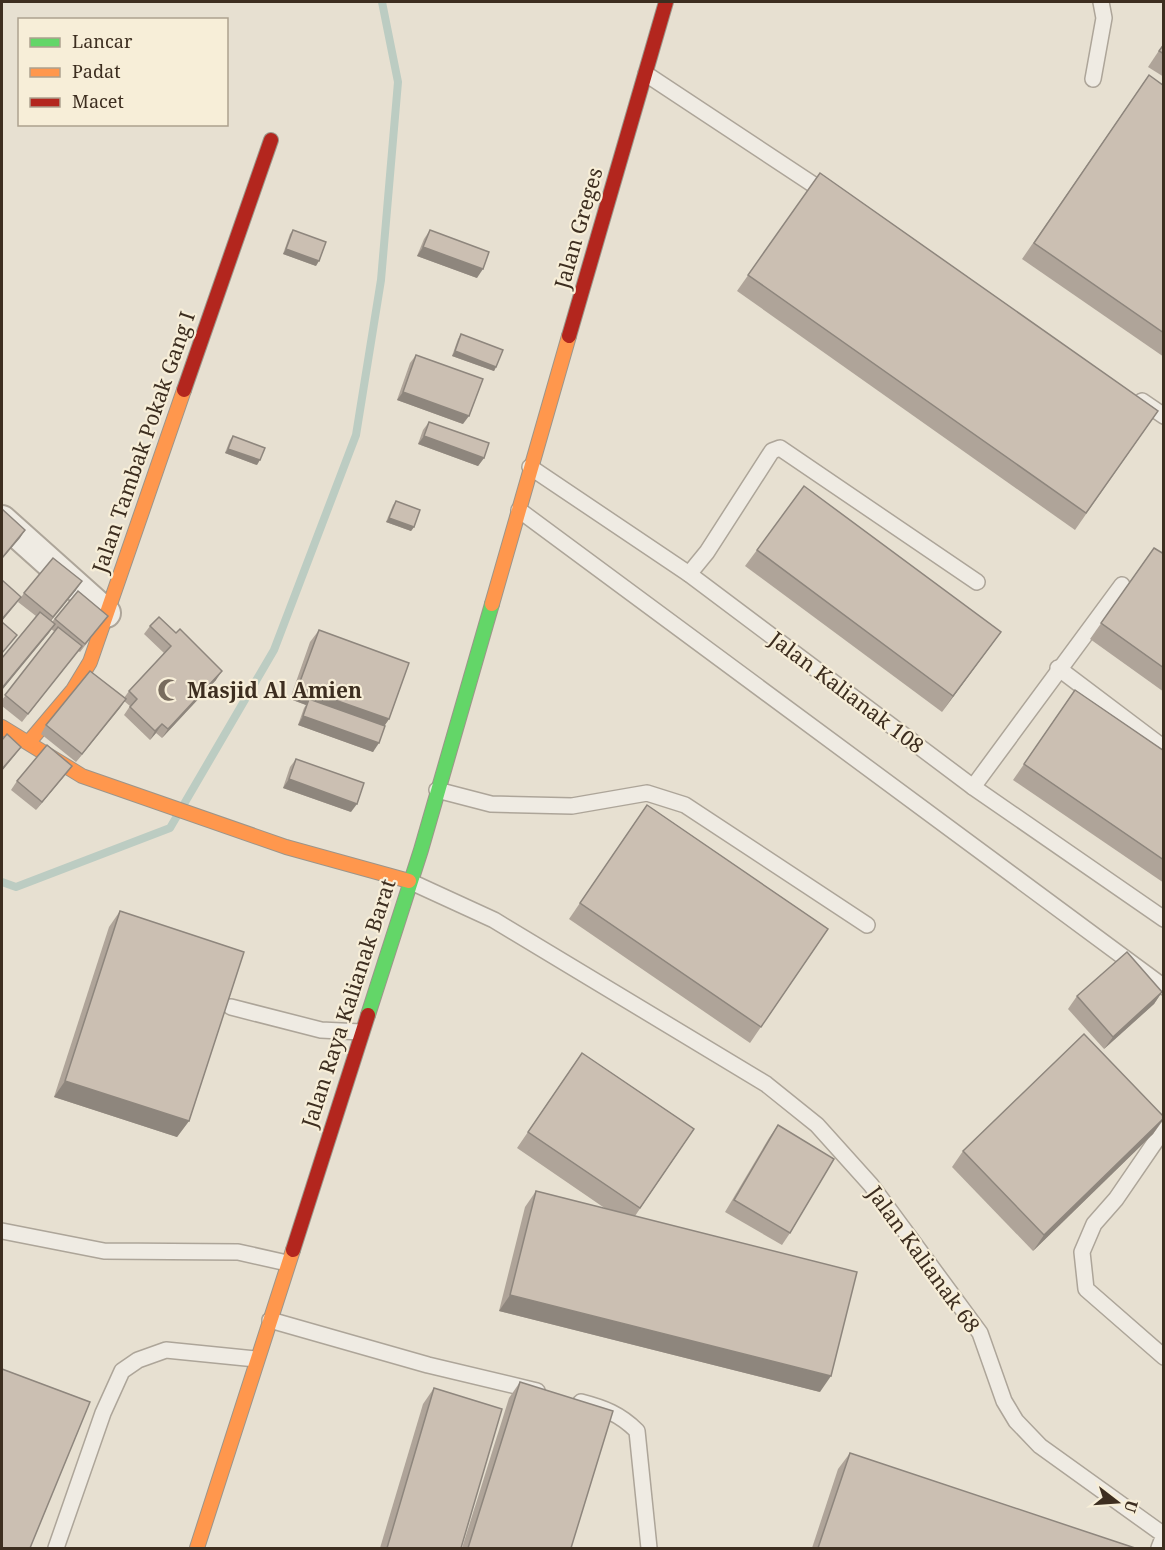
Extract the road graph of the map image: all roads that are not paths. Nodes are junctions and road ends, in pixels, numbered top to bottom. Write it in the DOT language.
graph roads {
  1 [pos="666,2"];
  2 [pos="1101,2"];
  3 [pos="646,74"];
  4 [pos="1093,79"];
  5 [pos="271,140"];
  6 [pos="845,206"];
  7 [pos="1134,396"];
  8 [pos="1164,416"];
  9 [pos="530,467"];
  10 [pos="519,510"];
  11 [pos="2,520"];
  12 [pos="689,574"];
  13 [pos="977,582"];
  14 [pos="1122,585"];
  15 [pos="106,612"];
  16 [pos="1058,668"];
  17 [pos="2,727"];
  18 [pos="29,742"];
  19 [pos="1164,748"];
  20 [pos="973,787"];
  21 [pos="437,790"];
  22 [pos="410,881"];
  23 [pos="1164,919"];
  24 [pos="867,925"];
  25 [pos="1164,987"];
  26 [pos="231,1007"];
  27 [pos="361,1032"];
  28 [pos="1164,1129"];
  29 [pos="2,1231"];
  30 [pos="287,1263"];
  31 [pos="270,1320"];
  32 [pos="1164,1357"];
  33 [pos="256,1359"];
  34 [pos="1164,1535"];
  35 [pos="56,1548"];
  36 [pos="197,1548"];
  37 [pos="649,1548"];
  38 [pos="1159,1548"];
  1 -- 3 [label="main road, Jalan Greges"];
  2 -- 4 [label="lane"];
  3 -- 6 [label="lane"];
  3 -- 9 [label="main road, Jalan Greges"];
  5 -- 15 [label="main road, Jalan Tambak Pokak Gang I"];
  7 -- 8 [label="lane"];
  9 -- 10 [label="main road, Jalan Raya Kalianak Barat"];
  9 -- 12 [label="lane, Jalan Kalianak 108"];
  10 -- 21 [label="main road, Jalan Raya Kalianak Barat"];
  10 -- 25 [label="lane"];
  11 -- 15 [label="street"];
  12 -- 13 [label="lane"];
  12 -- 20 [label="lane, Jalan Kalianak 108"];
  14 -- 16 [label="lane"];
  15 -- 18 [label="main road, Jalan Tambak Pokak Gang I"];
  16 -- 19 [label="lane"];
  16 -- 20 [label="lane"];
  17 -- 18 [label="main road"];
  18 -- 22 [label="main road"];
  20 -- 23 [label="lane, Jalan Kalianak 108"];
  21 -- 22 [label="main road, Jalan Raya Kalianak Barat"];
  21 -- 24 [label="lane"];
  22 -- 27 [label="main road, Jalan Raya Kalianak Barat"];
  22 -- 34 [label="lane, Jalan Kalianak 68"];
  26 -- 27 [label="lane"];
  27 -- 30 [label="main road, Jalan Raya Kalianak Barat"];
  28 -- 32 [label="lane"];
  29 -- 30 [label="lane"];
  30 -- 31 [label="main road, Jalan Raya Kalianak Barat"];
  31 -- 33 [label="main road, Jalan Raya Kalianak Barat"];
  31 -- 37 [label="lane"];
  33 -- 35 [label="lane"];
  33 -- 36 [label="main road, Jalan Raya Kalianak Barat"];
  34 -- 38 [label="lane"];
}
